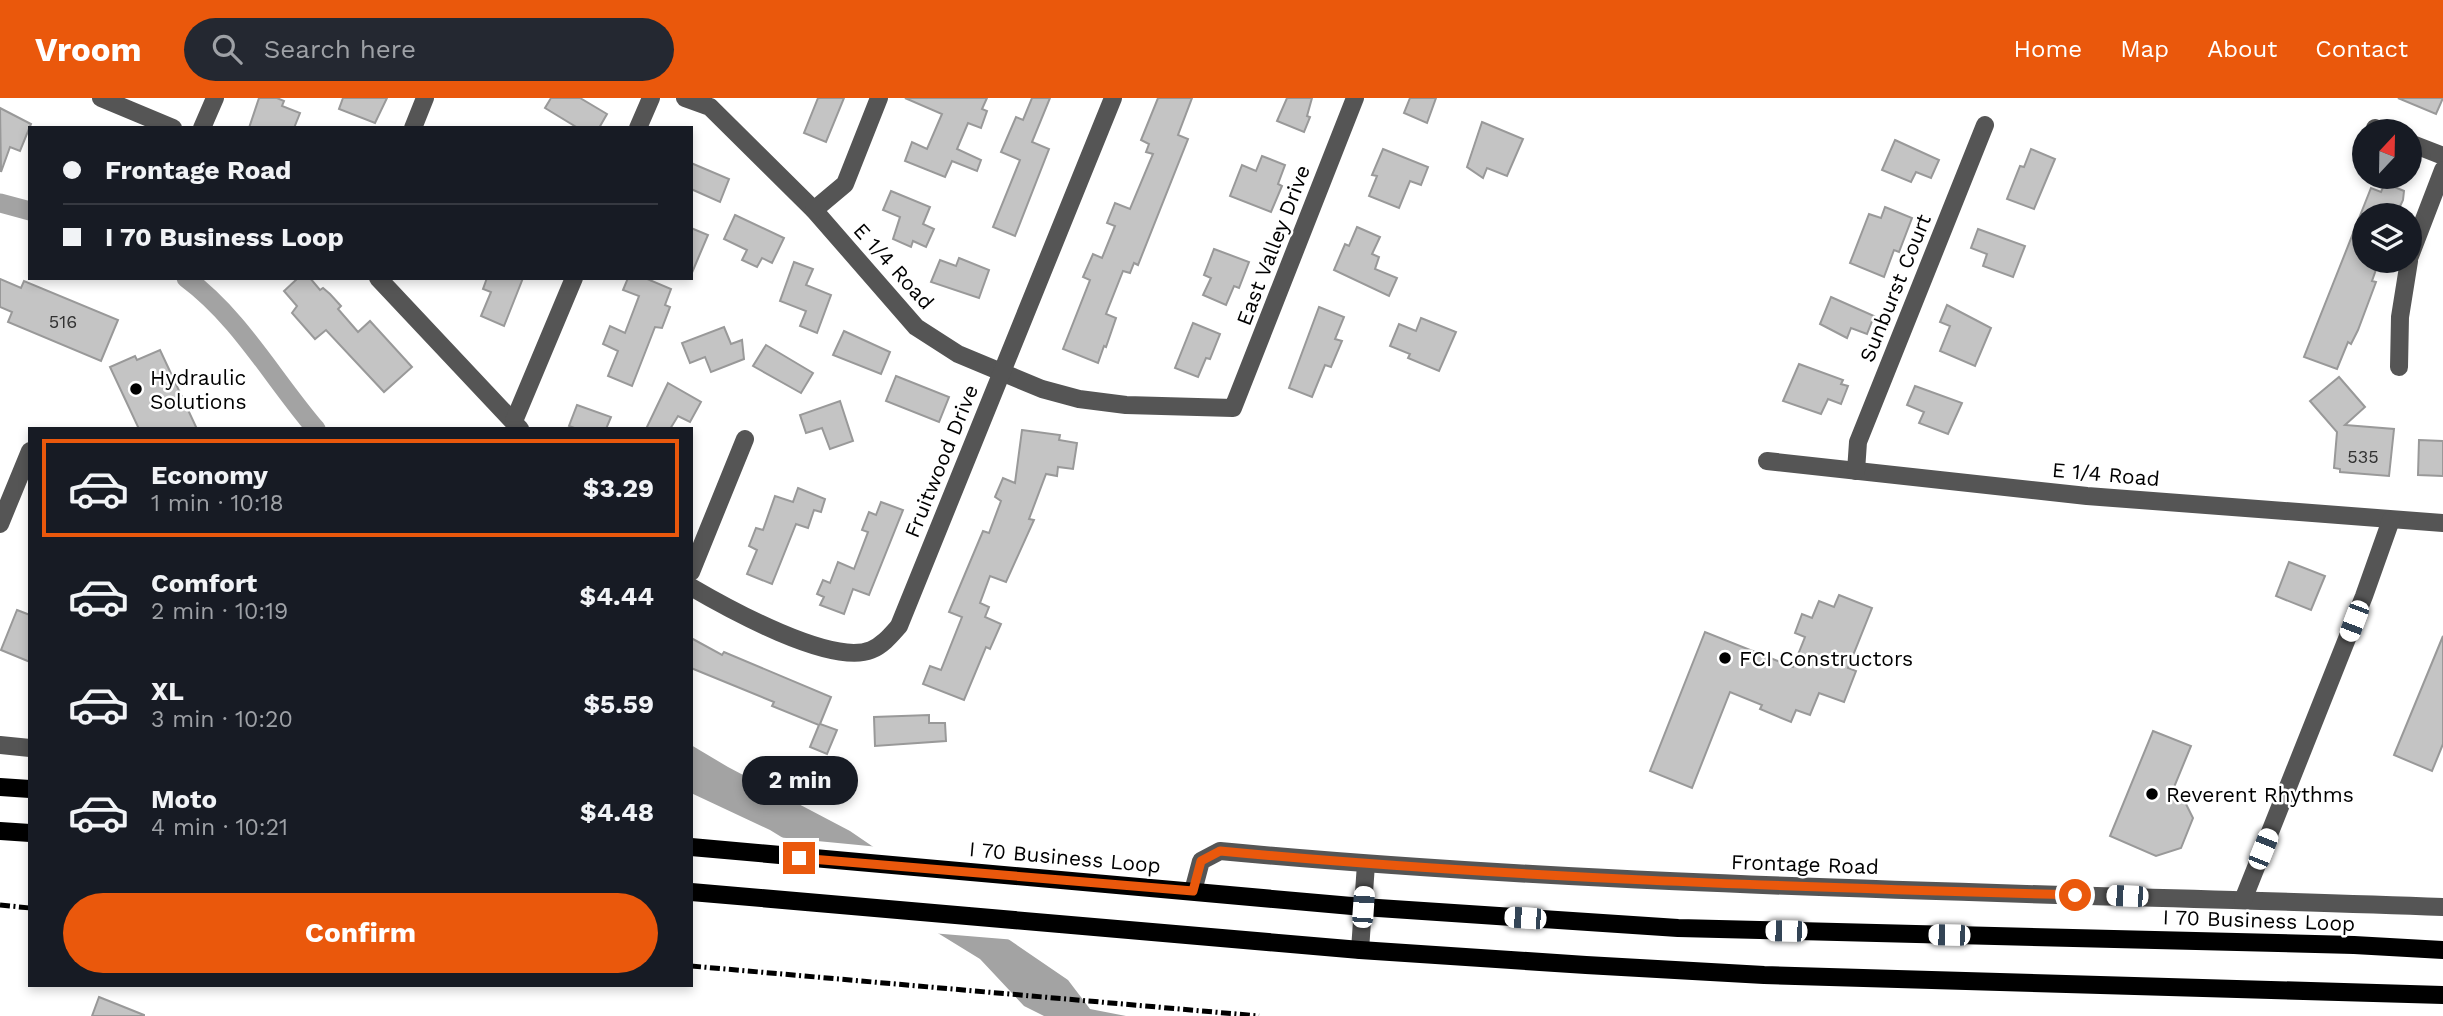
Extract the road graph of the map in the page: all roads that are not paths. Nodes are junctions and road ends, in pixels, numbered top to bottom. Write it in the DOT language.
graph roads {
  1 [pos="101,98"];
  2 [pos="215,98"];
  3 [pos="425,98"];
  4 [pos="651,98"];
  5 [pos="685,98"];
  6 [pos="879,98"];
  7 [pos="1113,98"];
  8 [pos="1355,98"];
  9 [pos="1985,125"];
  10 [pos="168,126"];
  11 [pos="203,126"];
  12 [pos="414,126"];
  13 [pos="639,126"];
  14 [pos="2422,148"];
  15 [pos="2443,156"];
  16 [pos="2443,170"];
  17 [pos="814,210"];
  18 [pos="2422,225"];
  19 [pos="2407,273"];
  20 [pos="379,280"];
  21 [pos="573,280"];
  22 [pos="2399,367"];
  23 [pos="1002,373"];
  24 [pos="1233,408"];
  25 [pos="517,425"];
  26 [pos="745,439"];
  27 [pos="28,456"];
  28 [pos="1767,461"];
  29 [pos="1856,471"];
  30 [pos="2391,520"];
  31 [pos="2443,523"];
  32 [pos="0,524"];
  33 [pos="693,567"];
  34 [pos="693,588"];
  35 [pos="0,745"];
  36 [pos="28,748"];
  37 [pos="0,787"];
  38 [pos="28,789"];
  39 [pos="0,831"];
  40 [pos="28,833"];
  41 [pos="693,847"];
  42 [pos="1366,864"];
  43 [pos="1193,891"];
  44 [pos="693,892"];
  45 [pos="2243,900"];
  46 [pos="1363,907"];
  47 [pos="2443,907"];
  48 [pos="1360,950"];
  49 [pos="2443,950"];
  50 [pos="2443,995"];
  1 -- 10 [label="street"];
  2 -- 11 [label="street"];
  3 -- 12 [label="street"];
  4 -- 13 [label="street"];
  5 -- 17 [label="street, E 1/4 Road"];
  6 -- 17 [label="street"];
  7 -- 23 [label="street, Fruitwood Drive"];
  8 -- 24 [label="street, East Valley Drive"];
  9 -- 29 [label="street, Sunburst Court"];
  14 -- 15 [label="street"];
  16 -- 18 [label="street"];
  17 -- 23 [label="street, E 1/4 Road"];
  19 -- 22 [label="street"];
  20 -- 25 [label="street"];
  21 -- 25 [label="street"];
  23 -- 24 [label="street, E 1/4 Road"];
  23 -- 34 [label="street, Fruitwood Drive"];
  26 -- 33 [label="street"];
  27 -- 32 [label="street"];
  28 -- 29 [label="street, E 1/4 Road"];
  29 -- 30 [label="street, E 1/4 Road"];
  30 -- 31 [label="street, E 1/4 Road"];
  30 -- 45 [label="street"];
  35 -- 36 [label="street"];
  37 -- 38 [label="main road"];
  39 -- 40 [label="main road"];
  41 -- 43 [label="main road, I 70 Business Loop"];
  42 -- 43 [label="street, Frontage Road"];
  42 -- 45 [label="street, Frontage Road"];
  42 -- 46 [label="street"];
  43 -- 46 [label="main road, I 70 Business Loop"];
  44 -- 48 [label="main road"];
  45 -- 47 [label="street, Frontage Road"];
  46 -- 48 [label="street"];
  46 -- 49 [label="main road, I 70 Business Loop"];
  48 -- 50 [label="main road"];
}
